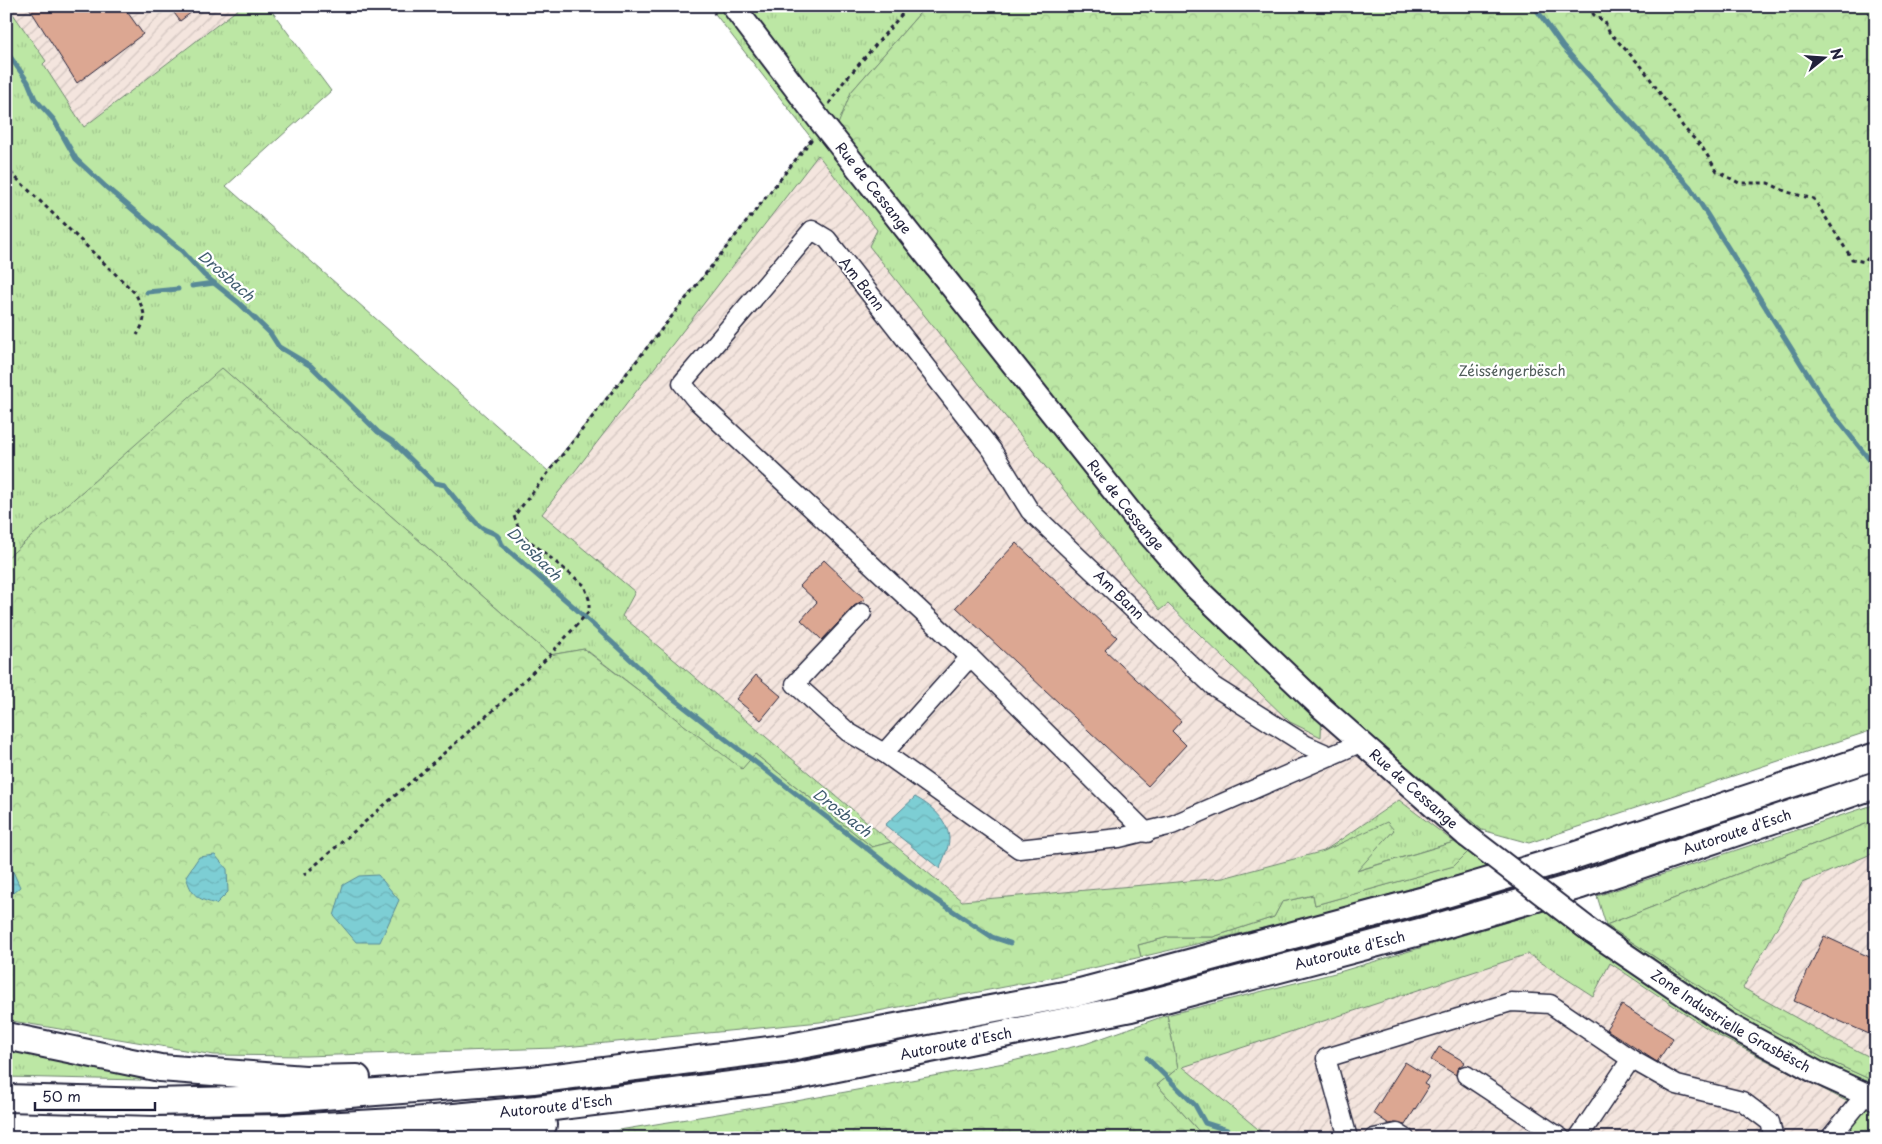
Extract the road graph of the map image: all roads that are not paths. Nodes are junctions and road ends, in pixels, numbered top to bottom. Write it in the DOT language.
graph roads {
  1 [pos="734,6"];
  2 [pos="862,613"];
  3 [pos="970,657"];
  4 [pos="1360,743"];
  5 [pos="884,753"];
  6 [pos="1331,756"];
  7 [pos="1876,756"];
  8 [pos="1876,784"];
  9 [pos="1147,833"];
  10 [pos="1592,932"];
  11 [pos="1088,1018"];
  12 [pos="6,1036"];
  13 [pos="1631,1059"];
  14 [pos="1466,1075"];
  15 [pos="533,1080"];
  16 [pos="1871,1097"];
  17 [pos="6,1098"];
  18 [pos="6,1126"];
  19 [pos="467,1138"];
  20 [pos="1348,1138"];
  21 [pos="1374,1138"];
  22 [pos="1405,1138"];
  23 [pos="1561,1138"];
  24 [pos="1578,1138"];
  25 [pos="1774,1138"];
  26 [pos="1830,1138"];
  1 -- 4 [label="main road, Rue de Cessange"];
  2 -- 5 [label="lane"];
  3 -- 5 [label="lane"];
  3 -- 6 [label="lane, Am Bann"];
  3 -- 9 [label="lane, Am Bann"];
  4 -- 6 [label="lane"];
  4 -- 10 [label="main road, Rue de Cessange, bridge"];
  5 -- 9 [label="lane"];
  6 -- 9 [label="lane"];
  7 -- 15 [label="highway, Autoroute d'Esch"];
  8 -- 11 [label="highway, Autoroute d'Esch"];
  10 -- 16 [label="main road, Zone Industrielle Grasbësch"];
  11 -- 18 [label="highway, Autoroute d'Esch"];
  11 -- 19 [label="highway"];
  12 -- 15 [label="highway"];
  13 -- 20 [label="lane"];
  13 -- 24 [label="lane"];
  13 -- 25 [label="lane"];
  14 -- 23 [label="lane"];
  15 -- 17 [label="highway, Autoroute d'Esch"];
  16 -- 26 [label="lane"];
  21 -- 22 [label="lane"];
}
